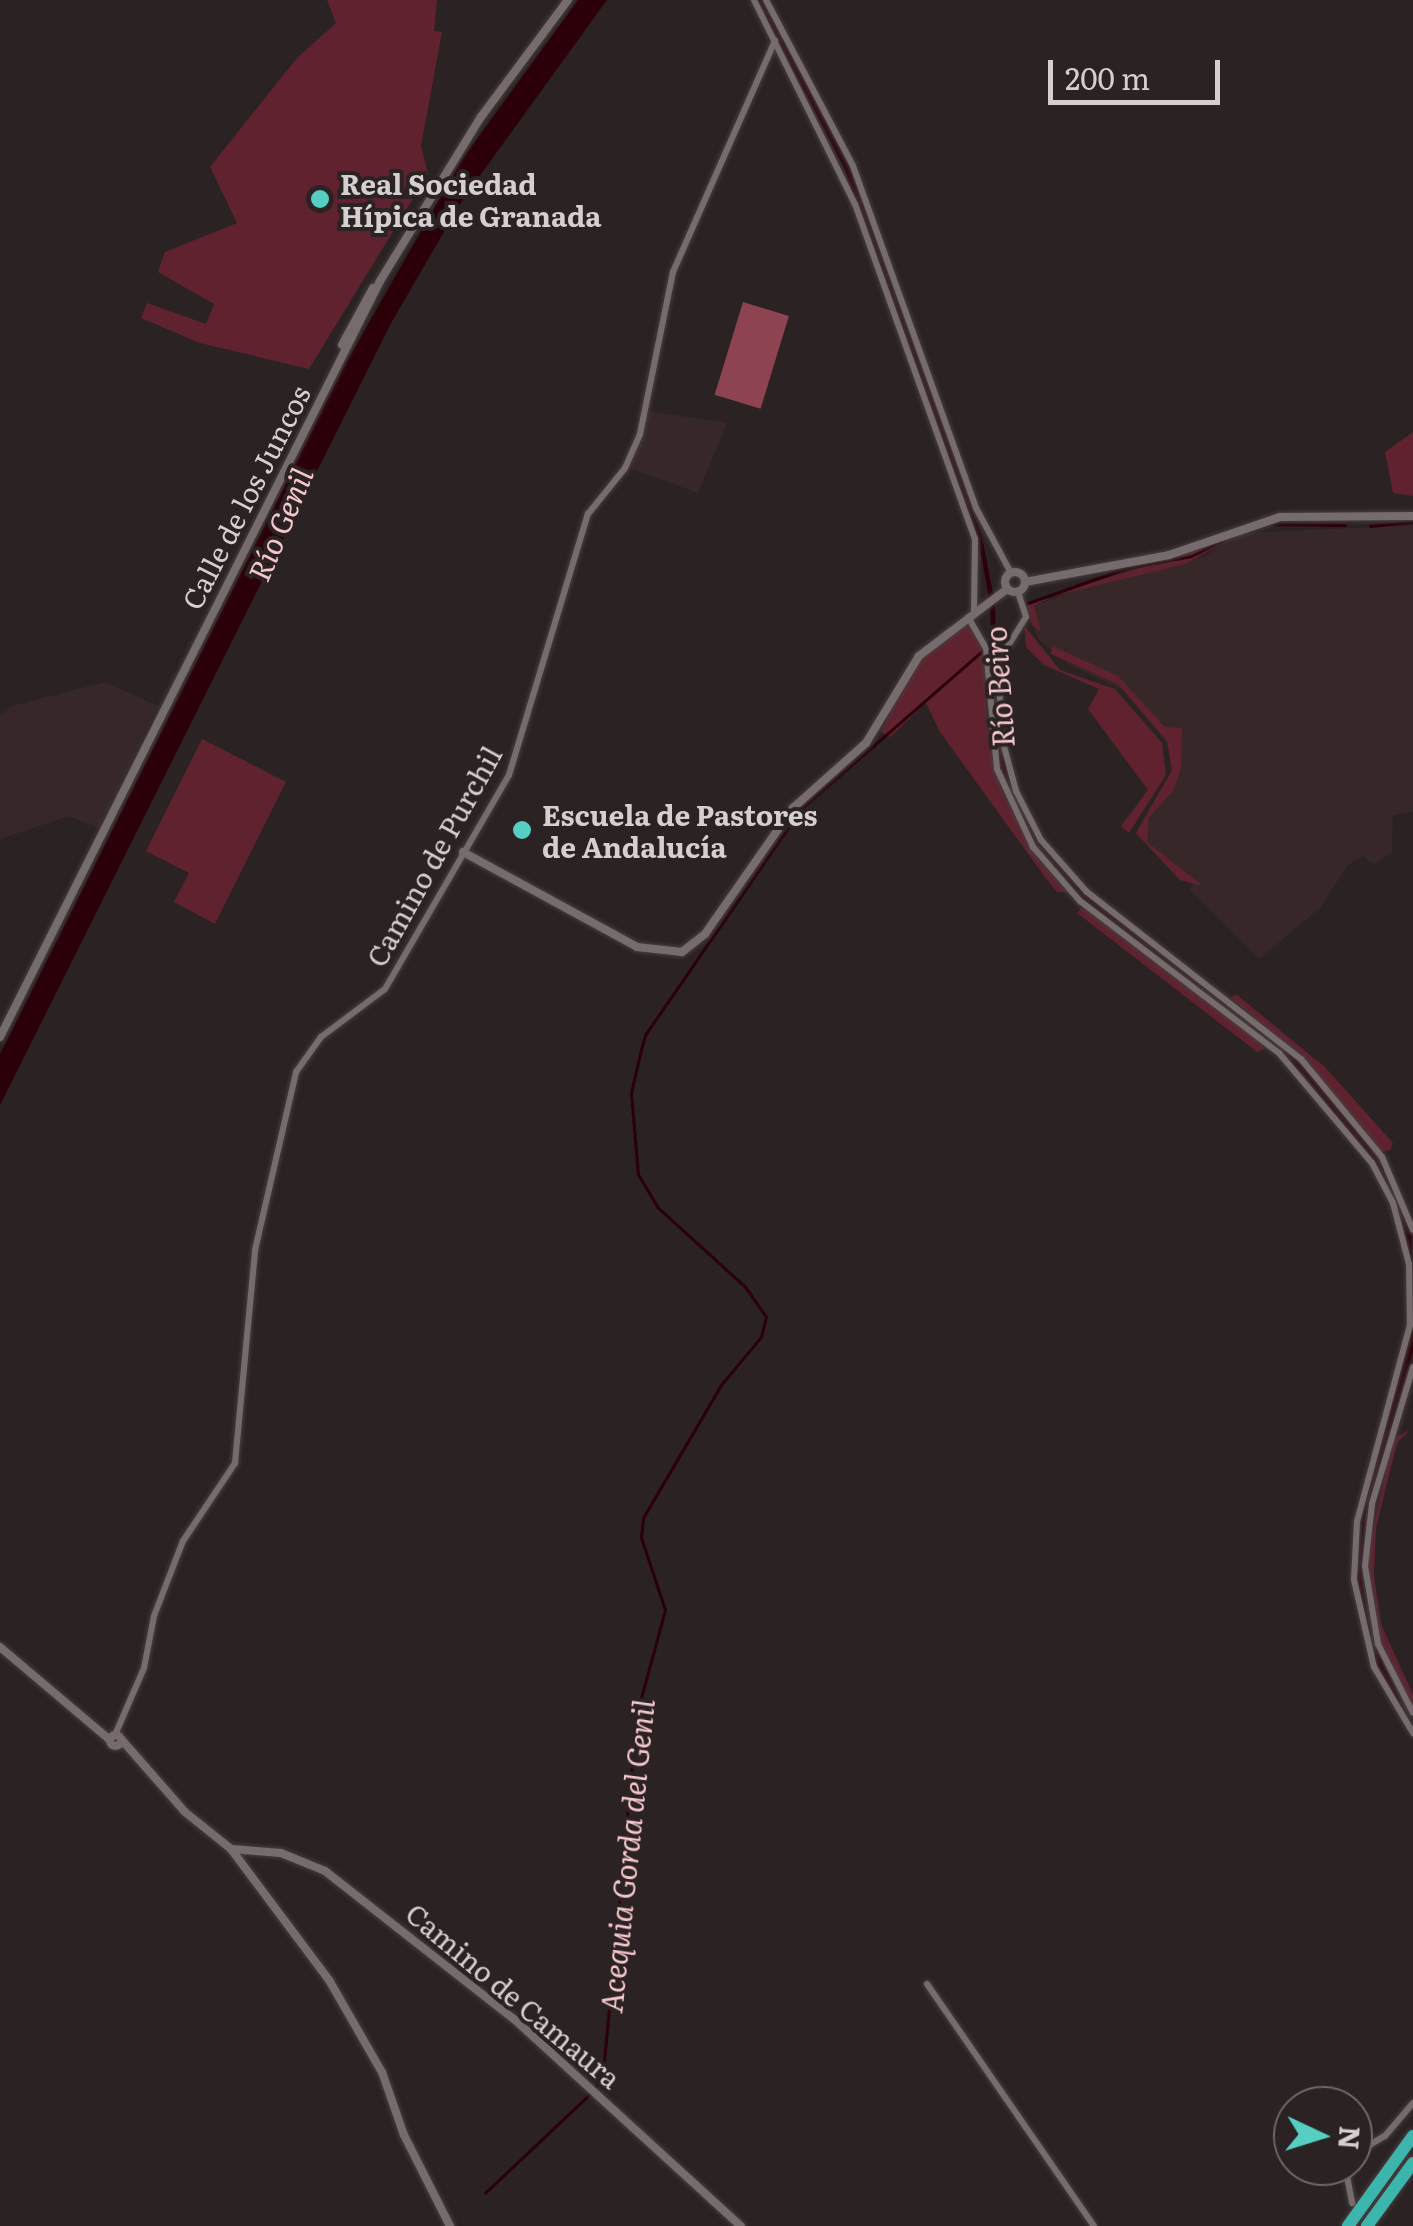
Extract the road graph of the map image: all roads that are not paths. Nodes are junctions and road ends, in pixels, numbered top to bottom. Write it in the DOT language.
graph roads {
  1 [pos="568,0"];
  2 [pos="754,0"];
  3 [pos="766,0"];
  4 [pos="775,41"];
  5 [pos="1413,516"];
  6 [pos="1011,573"];
  7 [pos="1025,582"];
  8 [pos="1007,589"];
  9 [pos="1018,592"];
  10 [pos="971,612"];
  11 [pos="462,852"];
  12 [pos="0,1038"];
  13 [pos="1413,1230"];
  14 [pos="1413,1367"];
  15 [pos="0,1647"];
  16 [pos="1413,1713"];
  17 [pos="1413,1733"];
  18 [pos="116,1738"];
  19 [pos="231,1849"];
  20 [pos="926,1984"];
  21 [pos="1413,2104"];
  22 [pos="1413,2136"];
  23 [pos="1373,2143"];
  24 [pos="1413,2163"];
  25 [pos="1349,2186"];
  26 [pos="1352,2203"];
  27 [pos="450,2226"];
  28 [pos="741,2226"];
  29 [pos="1094,2226"];
  30 [pos="1348,2226"];
  31 [pos="1367,2226"];
  1 -- 12 [label="street, Calle de los Juncos"];
  2 -- 4 [label="street"];
  3 -- 6 [label="street"];
  4 -- 10 [label="street"];
  4 -- 11 [label="street, Camino de Purchil"];
  5 -- 7 [label="street"];
  6 -- 7 [label="street"];
  6 -- 8 [label="street"];
  7 -- 9 [label="street"];
  8 -- 9 [label="street"];
  8 -- 10 [label="street"];
  9 -- 13 [label="street"];
  10 -- 11 [label="street"];
  10 -- 17 [label="street"];
  11 -- 18 [label="street, Camino de Purchil"];
  14 -- 16 [label="street"];
  15 -- 18 [label="street"];
  18 -- 19 [label="street"];
  19 -- 27 [label="street"];
  19 -- 28 [label="street, Camino de Camaura"];
  20 -- 29 [label="street"];
  21 -- 23 [label="street"];
  22 -- 30 [label="highway"];
  24 -- 31 [label="highway"];
  25 -- 26 [label="street"];
}
